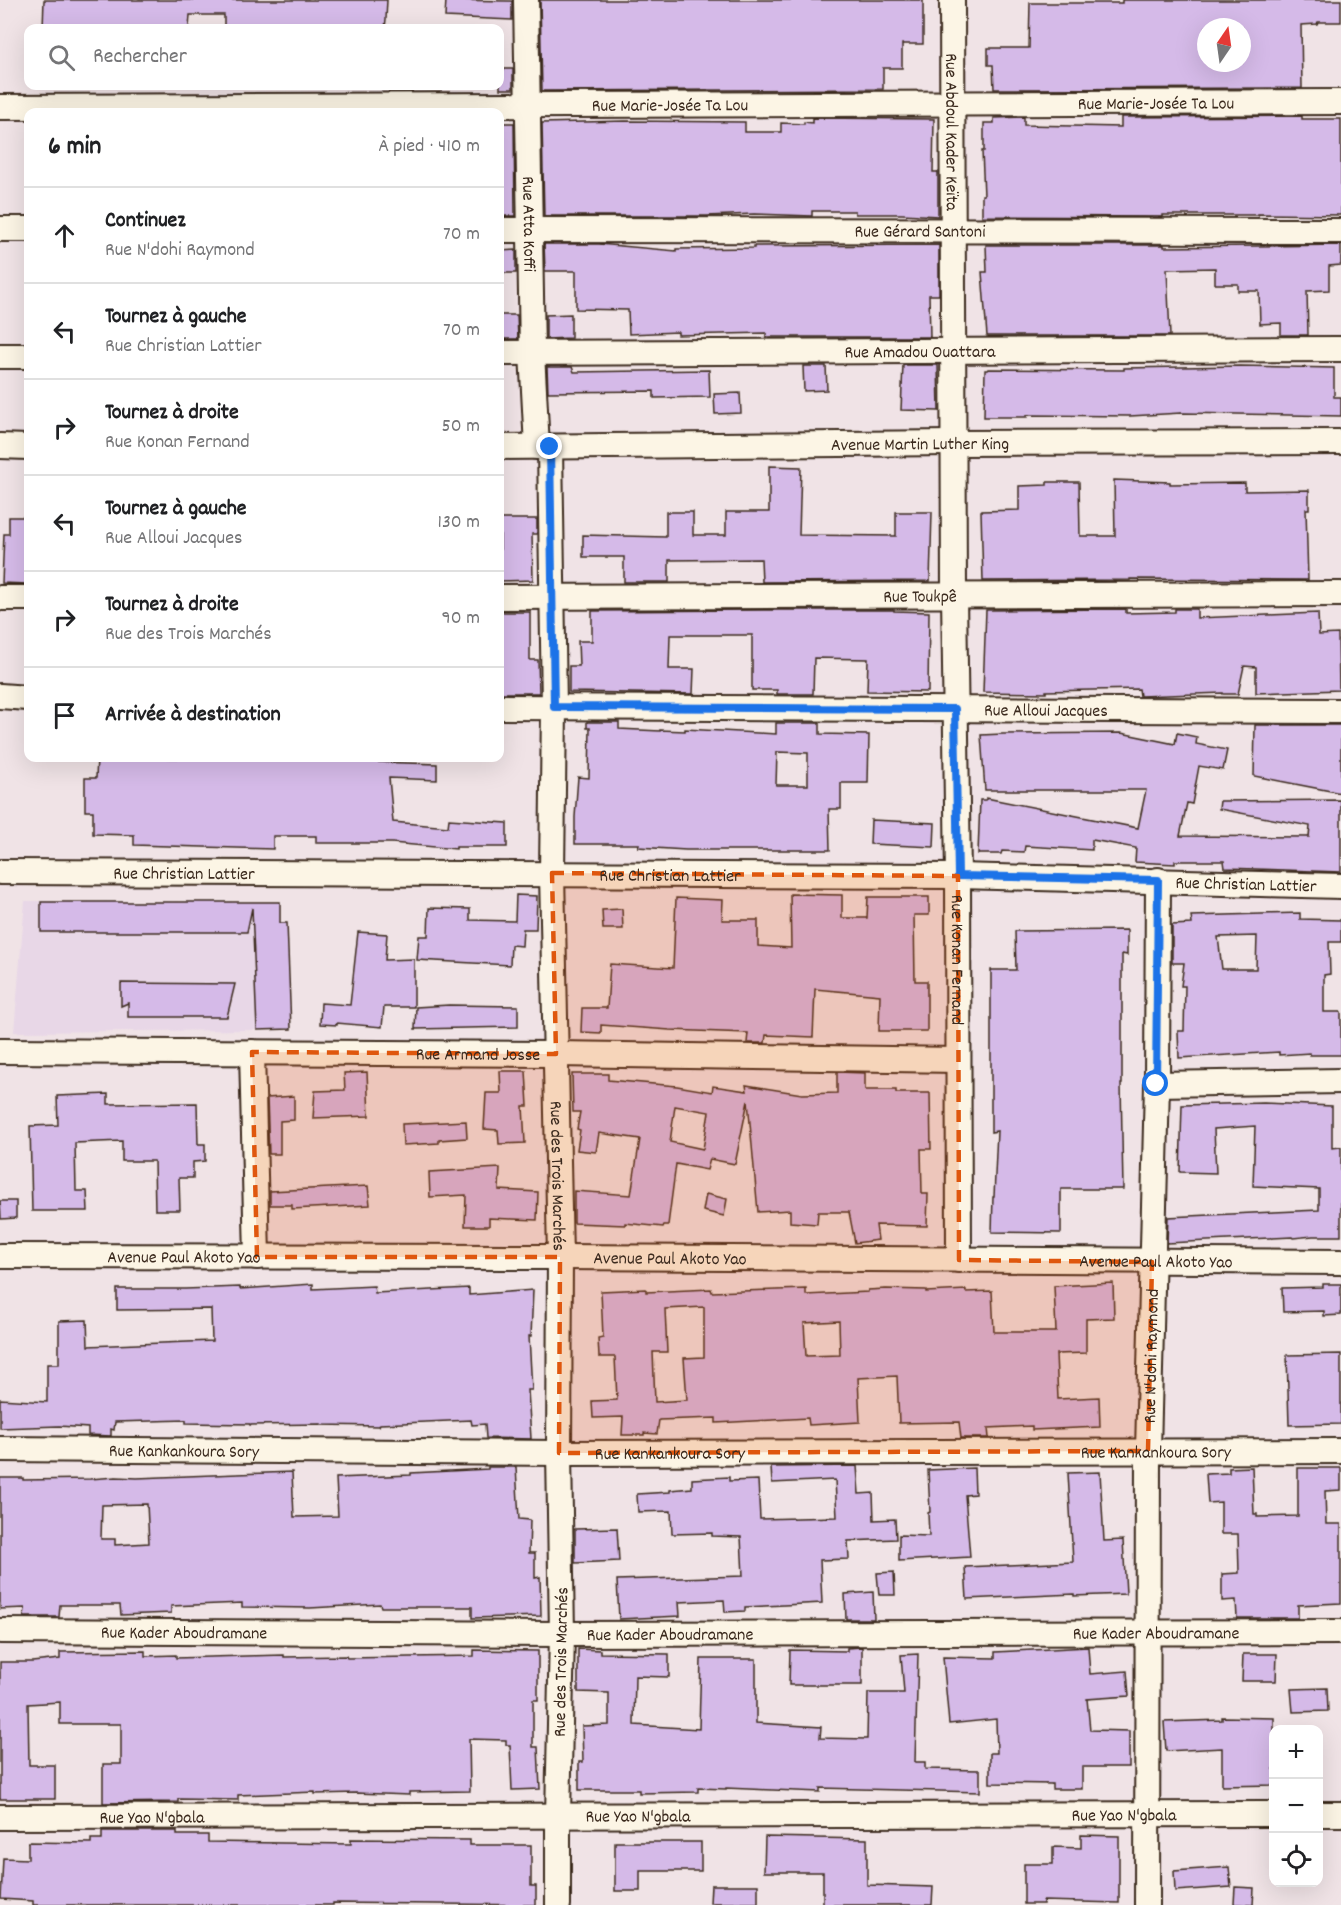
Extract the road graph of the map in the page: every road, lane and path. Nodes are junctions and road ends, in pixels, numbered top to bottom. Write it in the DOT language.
graph roads {
  1 [pos="526,0"];
  2 [pos="952,0"];
  3 [pos="1341,102"];
  4 [pos="952,104"];
  5 [pos="528,105"];
  6 [pos="0,107"];
  7 [pos="0,229"];
  8 [pos="24,229"];
  9 [pos="504,231"];
  10 [pos="531,231"];
  11 [pos="953,231"];
  12 [pos="1341,231"];
  13 [pos="1341,349"];
  14 [pos="953,350"];
  15 [pos="504,353"];
  16 [pos="532,353"];
  17 [pos="0,356"];
  18 [pos="24,356"];
  19 [pos="1341,442"];
  20 [pos="953,443"];
  21 [pos="0,446"];
  22 [pos="24,447"];
  23 [pos="504,447"];
  24 [pos="544,447"];
  25 [pos="1341,594"];
  26 [pos="954,595"];
  27 [pos="504,597"];
  28 [pos="552,597"];
  29 [pos="0,598"];
  30 [pos="24,598"];
  31 [pos="0,696"];
  32 [pos="24,698"];
  33 [pos="504,707"];
  34 [pos="554,707"];
  35 [pos="955,709"];
  36 [pos="1341,711"];
  37 [pos="0,872"];
  38 [pos="552,873"];
  39 [pos="958,876"];
  40 [pos="1158,880"];
  41 [pos="1341,886"];
  42 [pos="0,1051"];
  43 [pos="252,1052"];
  44 [pos="556,1054"];
  45 [pos="958,1060"];
  46 [pos="1341,1081"];
  47 [pos="1156,1084"];
  48 [pos="0,1256"];
  49 [pos="256,1257"];
  50 [pos="560,1257"];
  51 [pos="959,1260"];
  52 [pos="1152,1262"];
  53 [pos="1341,1262"];
  54 [pos="0,1449"];
  55 [pos="1341,1450"];
  56 [pos="1148,1451"];
  57 [pos="559,1453"];
  58 [pos="0,1631"];
  59 [pos="1341,1632"];
  60 [pos="1148,1633"];
  61 [pos="562,1634"];
  62 [pos="1147,1813"];
  63 [pos="1269,1814"];
  64 [pos="1323,1814"];
  65 [pos="1341,1814"];
  66 [pos="558,1815"];
  67 [pos="0,1817"];
  68 [pos="558,1905"];
  69 [pos="1147,1905"];
  1 -- 5 [label="street, Rue Atta Koffi"];
  2 -- 4 [label="street, Rue Abdoul Kader Keïta"];
  3 -- 4 [label="street, Rue Marie-Josée Ta Lou"];
  4 -- 5 [label="street, Rue Marie-Josée Ta Lou"];
  4 -- 11 [label="street, Rue Abdoul Kader Keïta"];
  5 -- 6 [label="street, Rue Marie-Josée Ta Lou"];
  5 -- 10 [label="street, Rue Atta Koffi"];
  7 -- 8 [label="street"];
  9 -- 10 [label="street, Rue Gérard Santoni"];
  10 -- 11 [label="street, Rue Gérard Santoni"];
  10 -- 16 [label="street, Rue Atta Koffi"];
  11 -- 12 [label="street, Rue Gérard Santoni"];
  11 -- 14 [label="street, Rue Abdoul Kader Keïta"];
  13 -- 14 [label="street, Rue Amadou Ouattara"];
  14 -- 16 [label="street, Rue Amadou Ouattara"];
  14 -- 20 [label="street, Rue Abdoul Kader Keïta"];
  15 -- 16 [label="street, Rue Amadou Ouattara"];
  16 -- 24 [label="street, Rue Atta Koffi"];
  17 -- 18 [label="street"];
  19 -- 20 [label="street, Avenue Martin Luther King"];
  20 -- 24 [label="street, Avenue Martin Luther King"];
  20 -- 26 [label="street, Rue Konan Fernand"];
  21 -- 22 [label="street"];
  23 -- 24 [label="street, Avenue Martin Luther King"];
  24 -- 28 [label="street, Rue des Trois Marchés"];
  25 -- 26 [label="street, Rue Toukpê"];
  26 -- 28 [label="street, Rue Toukpê"];
  26 -- 35 [label="street, Rue Konan Fernand"];
  27 -- 28 [label="street, Rue Toukpê"];
  28 -- 34 [label="street, Rue des Trois Marchés"];
  29 -- 30 [label="street"];
  31 -- 32 [label="street"];
  33 -- 34 [label="street, Rue Alloui Jacques"];
  34 -- 35 [label="street, Rue Alloui Jacques"];
  34 -- 38 [label="street, Rue des Trois Marchés"];
  35 -- 36 [label="street, Rue Alloui Jacques"];
  35 -- 39 [label="street, Rue Konan Fernand"];
  37 -- 38 [label="street, Rue Christian Lattier"];
  38 -- 39 [label="street, Rue Christian Lattier"];
  38 -- 44 [label="street, Rue des Trois Marchés"];
  39 -- 40 [label="street, Rue Christian Lattier"];
  39 -- 45 [label="street, Rue Konan Fernand"];
  40 -- 41 [label="street, Rue Christian Lattier"];
  40 -- 47 [label="street, Rue N'dohi Raymond"];
  42 -- 43 [label="street, Rue Armand Josse"];
  43 -- 44 [label="street, Rue Armand Josse"];
  43 -- 49 [label="street"];
  44 -- 45 [label="street, Rue Armand Josse"];
  44 -- 50 [label="street, Rue des Trois Marchés"];
  45 -- 51 [label="street, Rue Konan Fernand"];
  46 -- 47 [label="street"];
  47 -- 52 [label="street, Rue N'dohi Raymond"];
  48 -- 49 [label="street, Avenue Paul Akoto Yao"];
  49 -- 50 [label="street, Avenue Paul Akoto Yao"];
  50 -- 51 [label="street, Avenue Paul Akoto Yao"];
  50 -- 57 [label="street, Rue des Trois Marchés"];
  51 -- 52 [label="street, Avenue Paul Akoto Yao"];
  52 -- 53 [label="street, Avenue Paul Akoto Yao"];
  52 -- 56 [label="street, Rue N'dohi Raymond"];
  54 -- 57 [label="street, Rue Kankankoura Sory"];
  55 -- 56 [label="street, Rue Kankankoura Sory"];
  56 -- 57 [label="street, Rue Kankankoura Sory"];
  56 -- 60 [label="street, Rue N'dohi Raymond"];
  57 -- 61 [label="street, Rue des Trois Marchés"];
  58 -- 61 [label="street, Rue Kader Aboudramane"];
  59 -- 60 [label="street, Rue Kader Aboudramane"];
  60 -- 61 [label="street, Rue Kader Aboudramane"];
  60 -- 62 [label="street, Rue N'dohi Raymond"];
  61 -- 66 [label="street, Rue des Trois Marchés"];
  62 -- 63 [label="street, Rue Yao N'gbala"];
  62 -- 66 [label="street, Rue Yao N'gbala"];
  62 -- 69 [label="street, Rue N'dohi Raymond"];
  64 -- 65 [label="street"];
  66 -- 67 [label="street, Rue Yao N'gbala"];
  66 -- 68 [label="street, Rue des Trois Marchés"];
}
